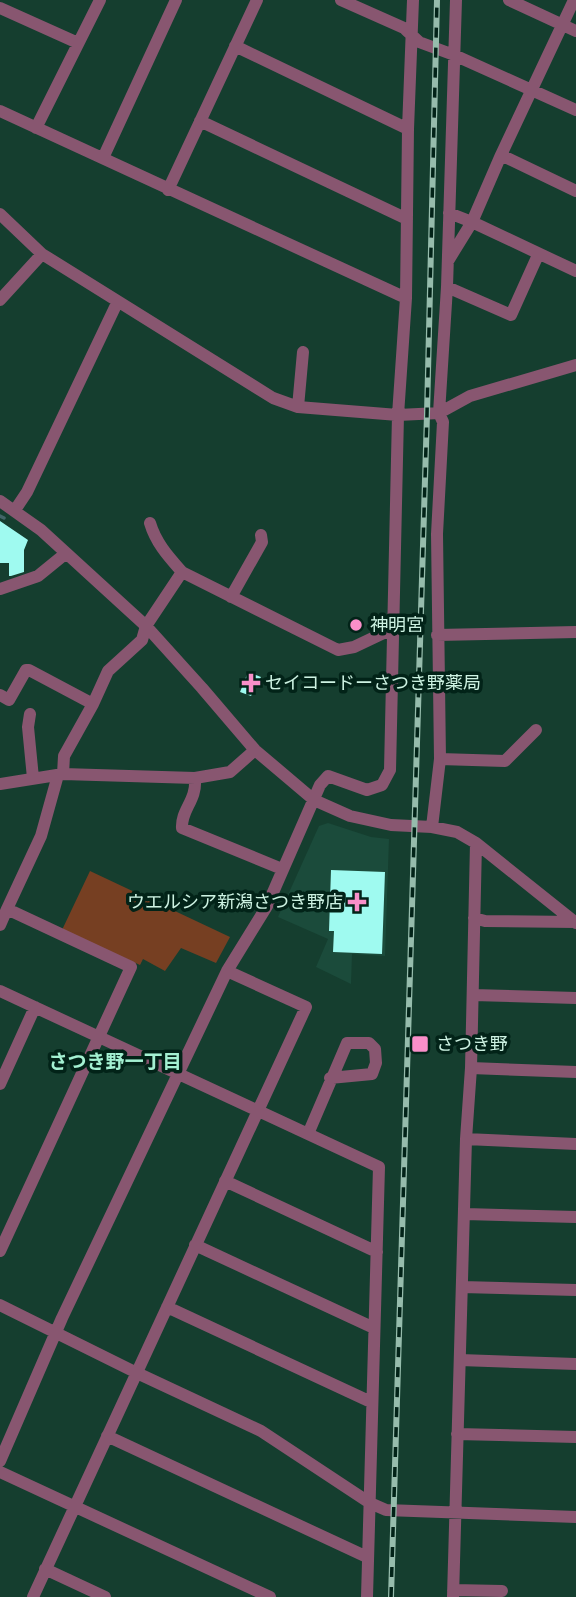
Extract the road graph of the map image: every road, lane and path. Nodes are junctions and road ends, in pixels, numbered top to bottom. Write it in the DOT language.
graph roads {
  1 [pos="100,0"];
  2 [pos="176,0"];
  3 [pos="257,0"];
  4 [pos="341,0"];
  5 [pos="413,0"];
  6 [pos="456,0"];
  7 [pos="509,0"];
  8 [pos="574,0"];
  9 [pos="0,8"];
  10 [pos="562,24"];
  11 [pos="576,31"];
  12 [pos="412,36"];
  13 [pos="78,43"];
  14 [pos="235,46"];
  15 [pos="454,55"];
  16 [pos="531,89"];
  17 [pos="576,110"];
  18 [pos="0,111"];
  19 [pos="200,121"];
  20 [pos="36,128"];
  21 [pos="408,129"];
  22 [pos="501,155"];
  23 [pos="103,158"];
  24 [pos="168,190"];
  25 [pos="576,191"];
  26 [pos="0,214"];
  27 [pos="449,214"];
  28 [pos="407,219"];
  29 [pos="472,222"];
  30 [pos="42,254"];
  31 [pos="538,255"];
  32 [pos="447,262"];
  33 [pos="576,271"];
  34 [pos="447,287"];
  35 [pos="406,298"];
  36 [pos="0,300"];
  37 [pos="117,303"];
  38 [pos="303,352"];
  39 [pos="576,365"];
  40 [pos="298,407"];
  41 [pos="439,412"];
  42 [pos="398,415"];
  43 [pos="0,501"];
  44 [pos="15,510"];
  45 [pos="150,523"];
  46 [pos="261,534"];
  47 [pos="65,554"];
  48 [pos="182,572"];
  49 [pos="0,589"];
  50 [pos="231,597"];
  51 [pos="146,626"];
  52 [pos="394,628"];
  53 [pos="576,632"];
  54 [pos="437,635"];
  55 [pos="0,695"];
  56 [pos="93,704"];
  57 [pos="30,714"];
  58 [pos="536,730"];
  59 [pos="255,750"];
  60 [pos="440,759"];
  61 [pos="60,775"];
  62 [pos="33,778"];
  63 [pos="195,778"];
  64 [pos="0,784"];
  65 [pos="314,800"];
  66 [pos="432,827"];
  67 [pos="476,843"];
  68 [pos="282,869"];
  69 [pos="7,909"];
  70 [pos="474,918"];
  71 [pos="576,922"];
  72 [pos="0,925"];
  73 [pos="227,971"];
  74 [pos="0,991"];
  75 [pos="472,995"];
  76 [pos="576,998"];
  77 [pos="35,1007"];
  78 [pos="98,1037"];
  79 [pos="471,1068"];
  80 [pos="576,1072"];
  81 [pos="178,1074"];
  82 [pos="330,1078"];
  83 [pos="0,1084"];
  84 [pos="258,1111"];
  85 [pos="308,1134"];
  86 [pos="466,1139"];
  87 [pos="576,1144"];
  88 [pos="225,1181"];
  89 [pos="465,1214"];
  90 [pos="576,1217"];
  91 [pos="195,1245"];
  92 [pos="0,1251"];
  93 [pos="377,1252"];
  94 [pos="462,1287"];
  95 [pos="576,1290"];
  96 [pos="0,1305"];
  97 [pos="167,1307"];
  98 [pos="374,1328"];
  99 [pos="55,1332"];
  100 [pos="460,1360"];
  101 [pos="576,1363"];
  102 [pos="136,1373"];
  103 [pos="371,1402"];
  104 [pos="457,1434"];
  105 [pos="107,1436"];
  106 [pos="576,1437"];
  107 [pos="0,1461"];
  108 [pos="0,1472"];
  109 [pos="370,1503"];
  110 [pos="75,1507"];
  111 [pos="455,1512"];
  112 [pos="576,1517"];
  113 [pos="367,1557"];
  114 [pos="45,1569"];
  115 [pos="502,1591"];
  116 [pos="453,1594"];
  117 [pos="33,1597"];
  118 [pos="105,1597"];
  119 [pos="270,1597"];
  120 [pos="367,1597"];
  1 -- 13 [label="street"];
  2 -- 23 [label="street"];
  3 -- 14 [label="street"];
  4 -- 12 [label="street"];
  5 -- 12 [label="street"];
  6 -- 15 [label="street"];
  7 -- 10 [label="street"];
  8 -- 10 [label="street"];
  9 -- 13 [label="street"];
  10 -- 11 [label="street"];
  10 -- 16 [label="street"];
  12 -- 15 [label="street"];
  12 -- 21 [label="street"];
  13 -- 20 [label="street"];
  14 -- 19 [label="street"];
  14 -- 21 [label="street"];
  15 -- 16 [label="street"];
  15 -- 27 [label="street"];
  16 -- 17 [label="street"];
  16 -- 22 [label="street"];
  18 -- 20 [label="street"];
  19 -- 24 [label="street"];
  19 -- 28 [label="street"];
  20 -- 23 [label="street"];
  21 -- 28 [label="street"];
  22 -- 25 [label="street"];
  22 -- 29 [label="street"];
  23 -- 24 [label="street"];
  24 -- 35 [label="street"];
  26 -- 30 [label="street"];
  27 -- 29 [label="street"];
  27 -- 32 [label="street"];
  28 -- 35 [label="street"];
  29 -- 31 [label="street"];
  29 -- 32 [label="street"];
  30 -- 36 [label="street"];
  30 -- 37 [label="street"];
  31 -- 33 [label="street"];
  31 -- 34 [label="street"];
  32 -- 34 [label="street"];
  34 -- 41 [label="street"];
  35 -- 42 [label="street"];
  37 -- 40 [label="street"];
  37 -- 44 [label="street"];
  38 -- 40 [label="street"];
  39 -- 41 [label="street"];
  40 -- 42 [label="street"];
  41 -- 42 [label="street"];
  41 -- 54 [label="street"];
  42 -- 52 [label="street"];
  43 -- 44 [label="street"];
  44 -- 47 [label="street"];
  45 -- 48 [label="street"];
  46 -- 50 [label="street"];
  47 -- 49 [label="street"];
  47 -- 51 [label="street"];
  48 -- 50 [label="street"];
  48 -- 51 [label="street"];
  50 -- 52 [label="street"];
  51 -- 56 [label="street"];
  51 -- 59 [label="street"];
  52 -- 65 [label="street"];
  53 -- 54 [label="street"];
  54 -- 60 [label="street"];
  55 -- 56 [label="street"];
  56 -- 61 [label="street"];
  57 -- 62 [label="street"];
  58 -- 60 [label="street"];
  59 -- 63 [label="street"];
  59 -- 65 [label="street"];
  60 -- 66 [label="street"];
  61 -- 62 [label="street"];
  61 -- 63 [label="street"];
  61 -- 69 [label="street"];
  62 -- 64 [label="street"];
  63 -- 68 [label="street"];
  65 -- 66 [label="street"];
  65 -- 68 [label="street"];
  66 -- 67 [label="street"];
  67 -- 70 [label="street"];
  67 -- 71 [label="street"];
  68 -- 73 [label="street"];
  69 -- 72 [label="street"];
  69 -- 78 [label="street"];
  70 -- 71 [label="street"];
  70 -- 75 [label="street"];
  73 -- 81 [label="street"];
  73 -- 84 [label="street"];
  74 -- 77 [label="street"];
  75 -- 76 [label="street"];
  75 -- 79 [label="street"];
  77 -- 78 [label="street"];
  77 -- 83 [label="street"];
  78 -- 81 [label="street"];
  78 -- 92 [label="street"];
  79 -- 80 [label="street"];
  79 -- 86 [label="street"];
  81 -- 84 [label="street"];
  81 -- 99 [label="street"];
  82 -- 85 [label="street"];
  84 -- 85 [label="street"];
  84 -- 88 [label="street"];
  85 -- 93 [label="street"];
  86 -- 87 [label="street"];
  86 -- 89 [label="street"];
  88 -- 91 [label="street"];
  88 -- 93 [label="street"];
  89 -- 90 [label="street"];
  89 -- 94 [label="street"];
  91 -- 97 [label="street"];
  91 -- 98 [label="street"];
  93 -- 98 [label="street"];
  94 -- 95 [label="street"];
  94 -- 100 [label="street"];
  96 -- 99 [label="street"];
  97 -- 102 [label="street"];
  97 -- 103 [label="street"];
  98 -- 103 [label="street"];
  99 -- 102 [label="street"];
  99 -- 107 [label="street"];
  100 -- 101 [label="street"];
  100 -- 104 [label="street"];
  102 -- 105 [label="street"];
  102 -- 109 [label="street"];
  103 -- 109 [label="street"];
  104 -- 106 [label="street"];
  104 -- 111 [label="street"];
  105 -- 110 [label="street"];
  105 -- 113 [label="street"];
  108 -- 110 [label="street"];
  109 -- 111 [label="street"];
  109 -- 113 [label="street"];
  110 -- 114 [label="street"];
  110 -- 119 [label="street"];
  111 -- 112 [label="street"];
  111 -- 116 [label="street"];
  113 -- 120 [label="street"];
  114 -- 117 [label="street"];
  114 -- 118 [label="street"];
  115 -- 116 [label="street"];
}
